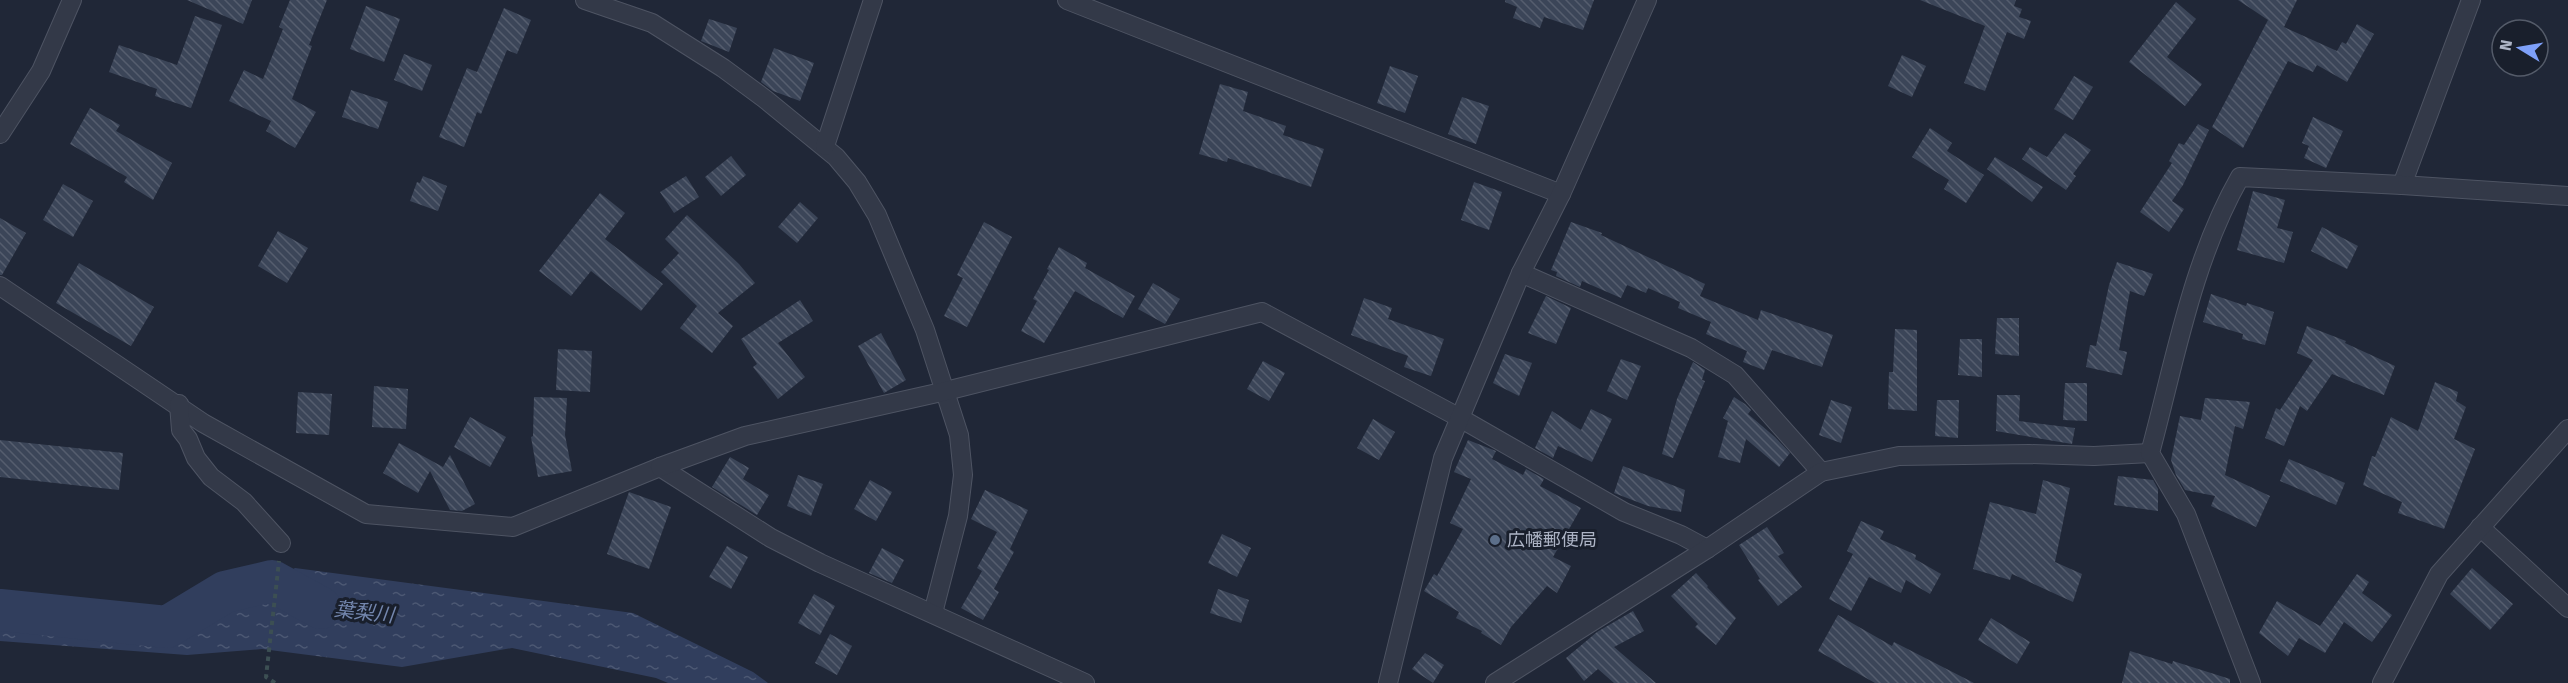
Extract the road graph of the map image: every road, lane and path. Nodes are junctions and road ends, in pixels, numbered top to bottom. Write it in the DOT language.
graph roads {
  1 [pos="72,0"];
  2 [pos="585,0"];
  3 [pos="873,0"];
  4 [pos="1067,0"];
  5 [pos="1647,0"];
  6 [pos="2471,0"];
  7 [pos="0,134"];
  8 [pos="825,146"];
  9 [pos="2402,184"];
  10 [pos="1561,194"];
  11 [pos="2568,196"];
  12 [pos="1521,273"];
  13 [pos="0,285"];
  14 [pos="946,391"];
  15 [pos="179,404"];
  16 [pos="1460,418"];
  17 [pos="2568,429"];
  18 [pos="2150,453"];
  19 [pos="660,467"];
  20 [pos="1821,472"];
  21 [pos="2480,527"];
  22 [pos="281,543"];
  23 [pos="1707,549"];
  24 [pos="2568,608"];
  25 [pos="933,613"];
  26 [pos="275,683"];
  27 [pos="1085,683"];
  28 [pos="1388,683"];
  29 [pos="1495,683"];
  30 [pos="2252,683"];
  31 [pos="2382,683"];
  1 -- 7 [label="street"];
  2 -- 8 [label="street"];
  3 -- 8 [label="street"];
  4 -- 10 [label="street"];
  5 -- 10 [label="street"];
  6 -- 9 [label="street"];
  8 -- 14 [label="street"];
  9 -- 11 [label="street"];
  9 -- 18 [label="street"];
  10 -- 12 [label="street"];
  12 -- 16 [label="street"];
  12 -- 20 [label="street"];
  13 -- 15 [label="street"];
  14 -- 16 [label="street"];
  14 -- 19 [label="street"];
  14 -- 25 [label="street"];
  15 -- 19 [label="street"];
  15 -- 22 [label="street"];
  16 -- 23 [label="street"];
  16 -- 28 [label="street"];
  17 -- 21 [label="street"];
  18 -- 20 [label="street"];
  18 -- 30 [label="street"];
  19 -- 25 [label="street"];
  20 -- 23 [label="street"];
  21 -- 24 [label="street"];
  21 -- 31 [label="street"];
  22 -- 26 [label="path"];
  23 -- 29 [label="street"];
  25 -- 27 [label="street"];
}
